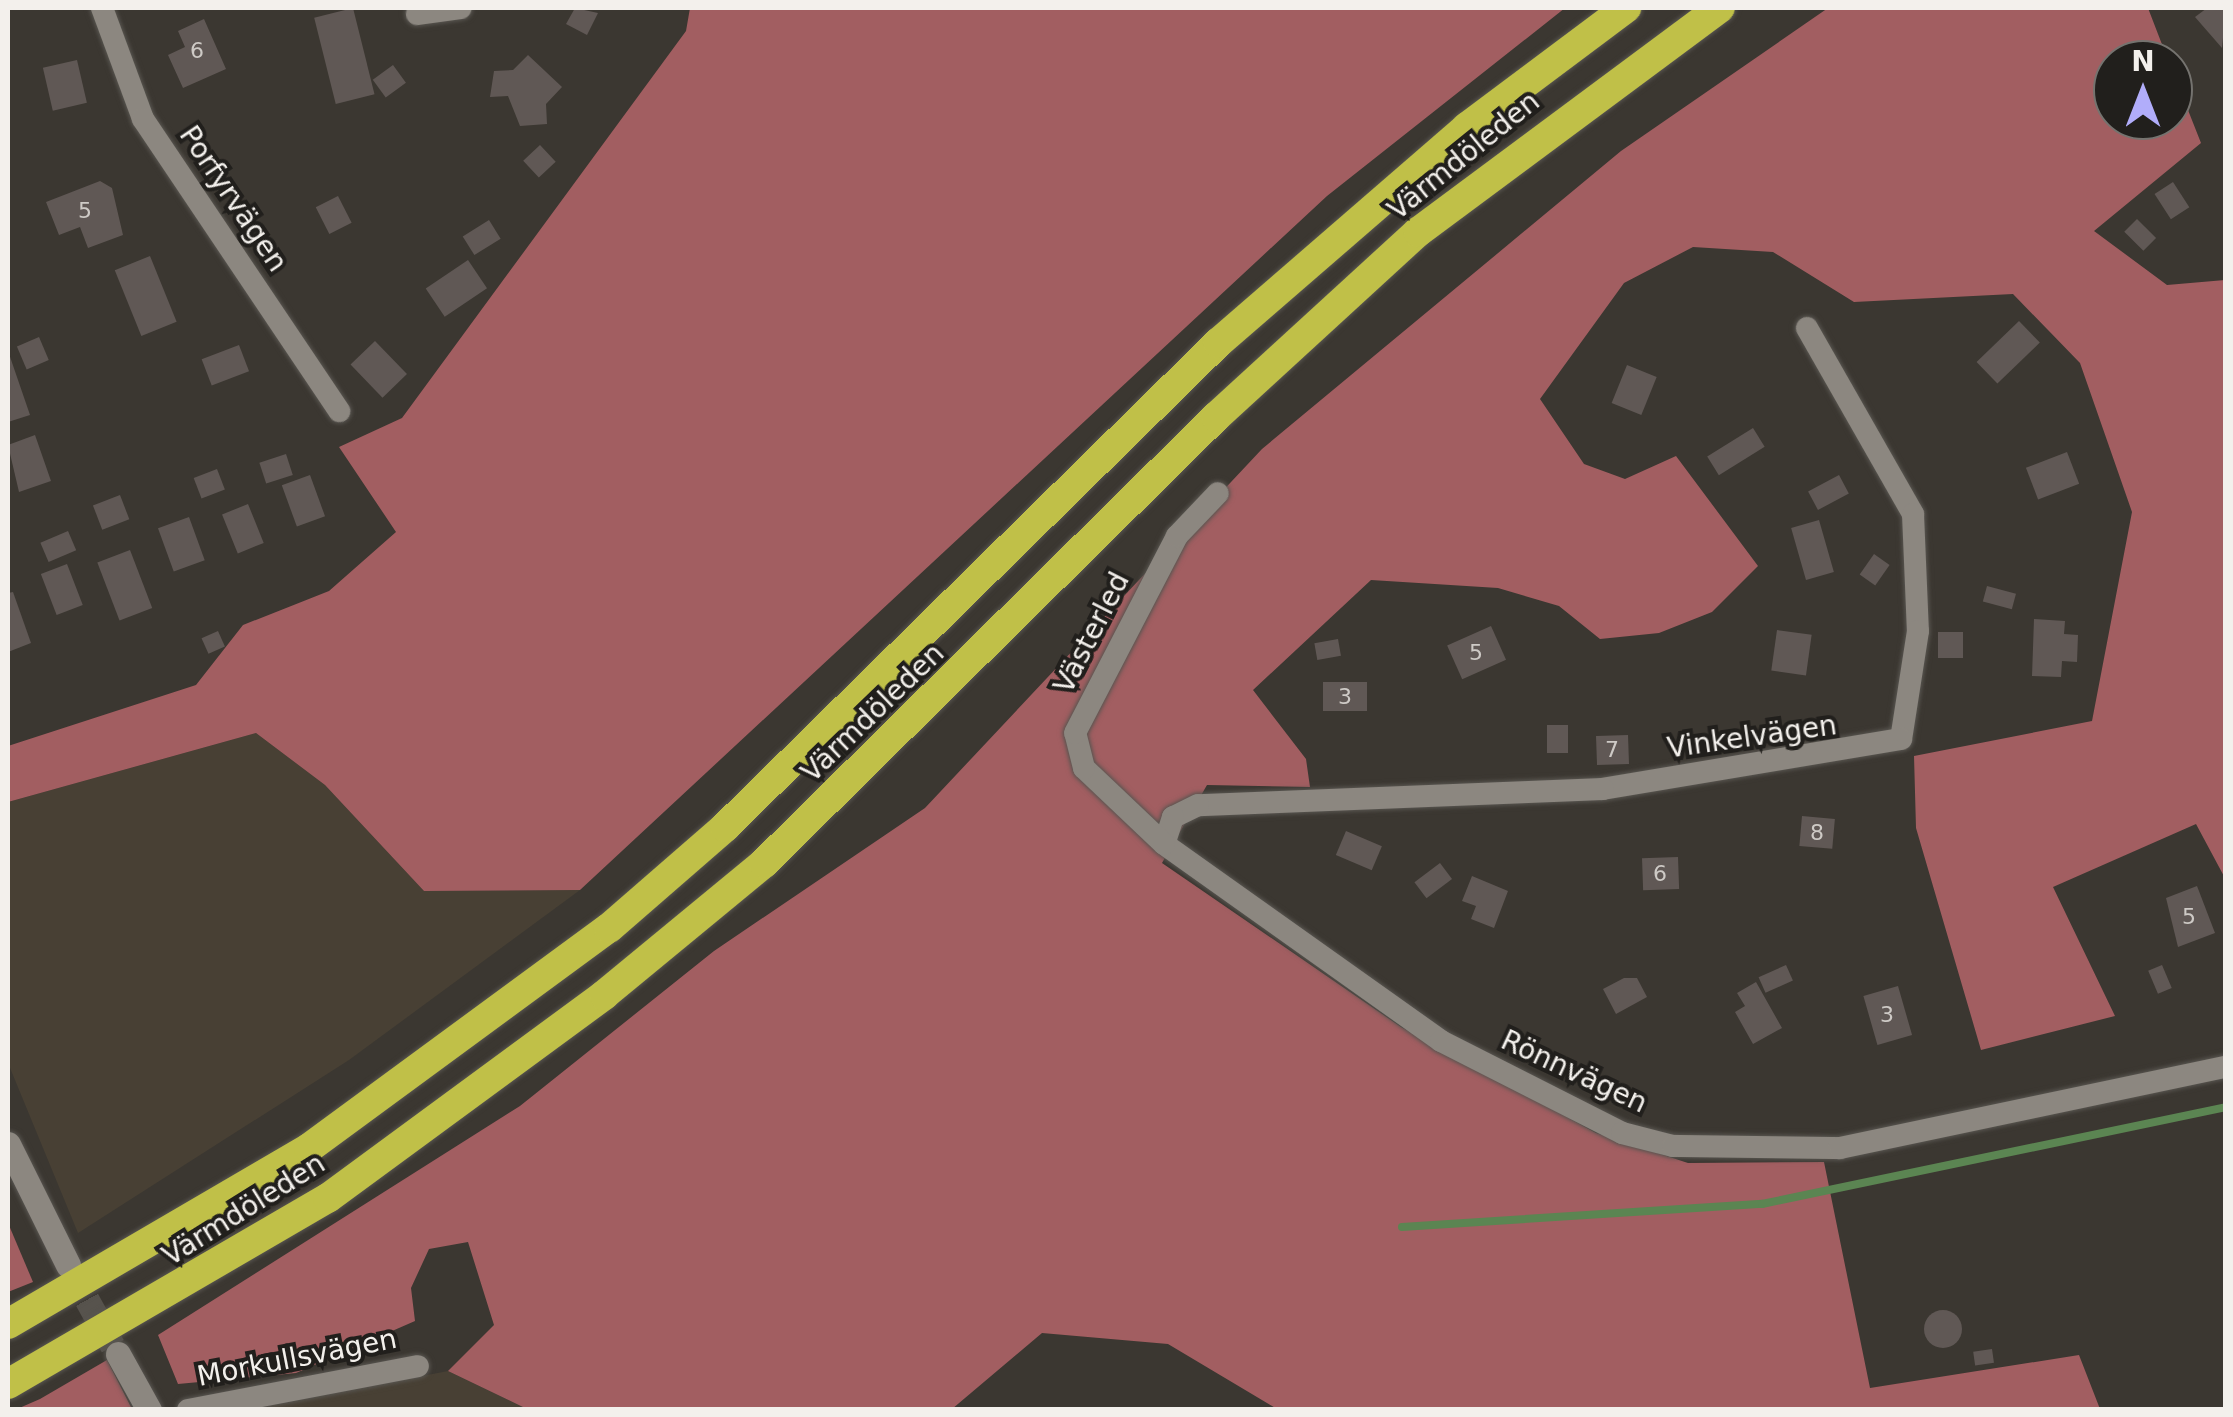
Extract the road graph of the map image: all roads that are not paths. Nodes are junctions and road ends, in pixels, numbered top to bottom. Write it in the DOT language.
graph roads {
  1 [pos="102,8"];
  2 [pos="461,8"];
  3 [pos="1626,8"];
  4 [pos="1720,8"];
  5 [pos="416,14"];
  6 [pos="1807,328"];
  7 [pos="339,411"];
  8 [pos="1218,493"];
  9 [pos="1164,844"];
  10 [pos="2226,1066"];
  11 [pos="8,1144"];
  12 [pos="68,1265"];
  13 [pos="8,1324"];
  14 [pos="118,1354"];
  15 [pos="418,1366"];
  16 [pos="8,1384"];
  17 [pos="150,1410"];
  18 [pos="188,1410"];
  1 -- 7 [label="street, Porfyrvägen"];
  2 -- 5 [label="street"];
  3 -- 13 [label="highway, Värmdöleden"];
  4 -- 16 [label="highway, Värmdöleden"];
  6 -- 9 [label="street, Vinkelvägen"];
  8 -- 9 [label="street, Västerled"];
  9 -- 10 [label="street, Rönnvägen"];
  11 -- 12 [label="street"];
  14 -- 17 [label="street"];
  15 -- 18 [label="street, Morkullsvägen"];
}
